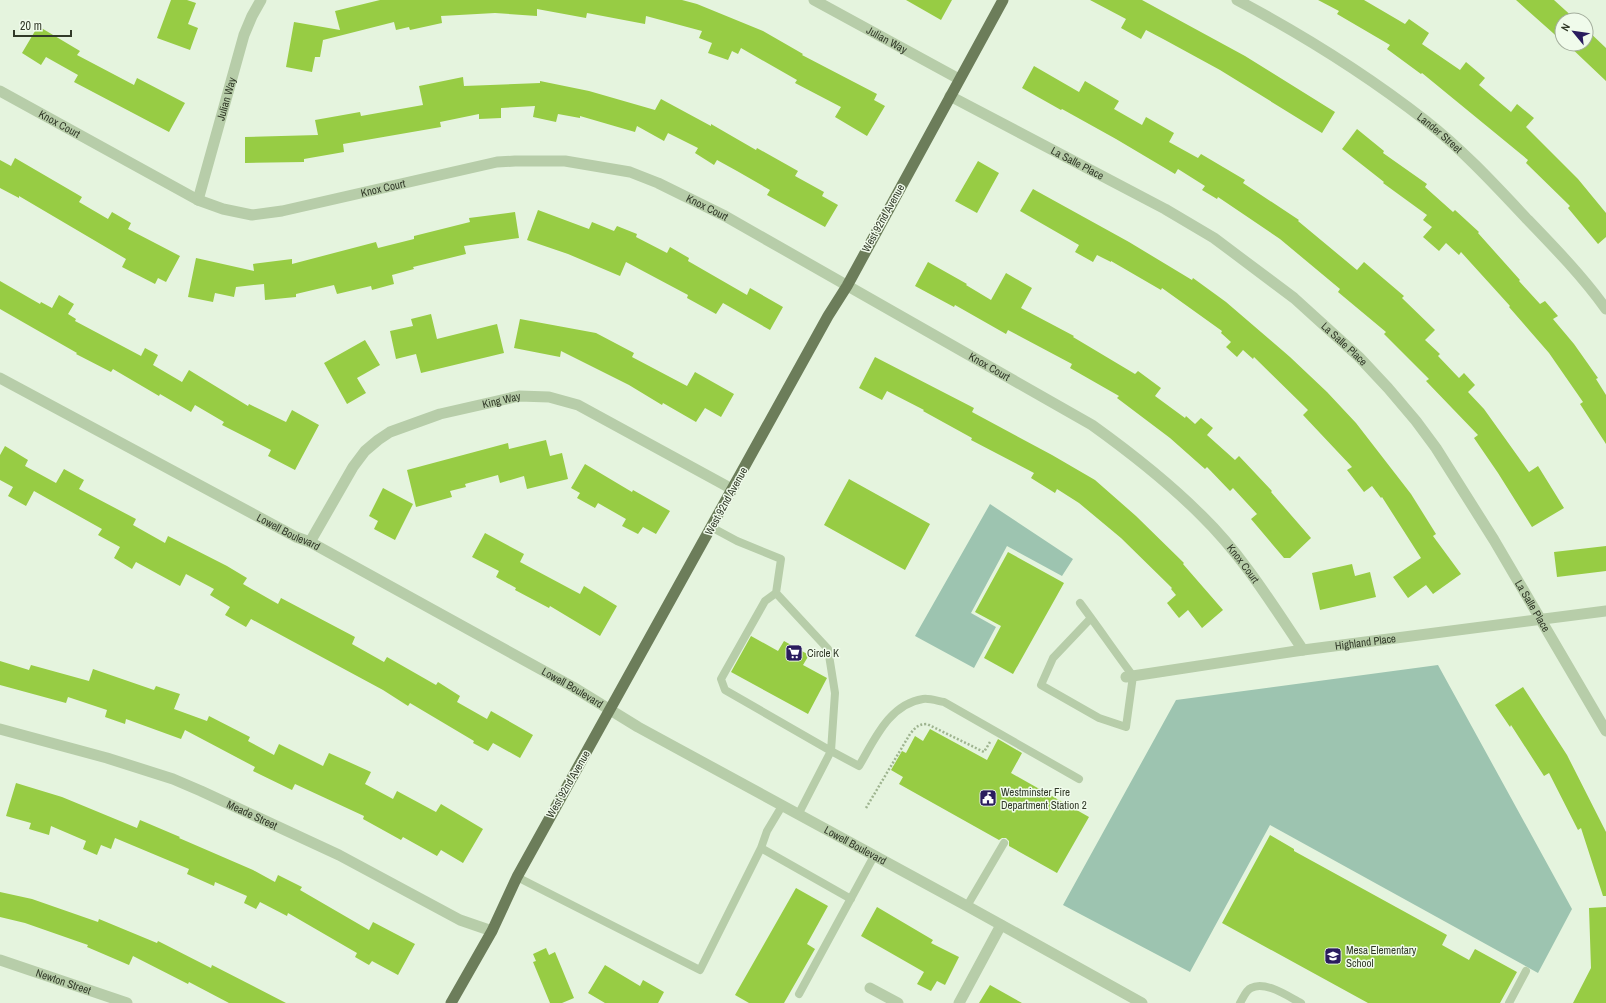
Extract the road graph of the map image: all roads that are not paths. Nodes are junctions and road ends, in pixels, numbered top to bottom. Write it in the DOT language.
graph roads {
  1 [pos="261,0"];
  2 [pos="814,0"];
  3 [pos="1003,0"];
  4 [pos="1237,0"];
  5 [pos="959,79"];
  6 [pos="0,91"];
  7 [pos="950,96"];
  8 [pos="198,200"];
  9 [pos="846,286"];
  10 [pos="1606,309"];
  11 [pos="0,378"];
  12 [pos="732,489"];
  13 [pos="711,527"];
  14 [pos="310,542"];
  15 [pos="776,593"];
  16 [pos="1080,603"];
  17 [pos="1606,611"];
  18 [pos="1091,618"];
  19 [pos="1539,618"];
  20 [pos="1303,650"];
  21 [pos="1129,677"];
  22 [pos="610,710"];
  23 [pos="0,729"];
  24 [pos="1606,731"];
  25 [pos="831,751"];
  26 [pos="1079,779"];
  27 [pos="782,806"];
  28 [pos="798,815"];
  29 [pos="1004,843"];
  30 [pos="761,848"];
  31 [pos="874,856"];
  32 [pos="517,877"];
  33 [pos="851,899"];
  34 [pos="968,906"];
  35 [pos="1001,925"];
  36 [pos="492,932"];
  37 [pos="0,960"];
  38 [pos="1526,971"];
  39 [pos="870,988"];
  40 [pos="799,994"];
  41 [pos="127,1003"];
  42 [pos="451,1003"];
  43 [pos="898,1003"];
  44 [pos="958,1003"];
  45 [pos="1142,1003"];
  46 [pos="1240,1003"];
  47 [pos="1301,1003"];
  48 [pos="1509,1003"];
  1 -- 8 [label="street, Julian Way"];
  2 -- 5 [label="street, Julian Way"];
  3 -- 5 [label="main road, West 92nd Avenue"];
  4 -- 10 [label="street, Lander Street"];
  5 -- 7 [label="main road, West 92nd Avenue"];
  6 -- 8 [label="street, Knox Court"];
  7 -- 9 [label="main road, West 92nd Avenue"];
  7 -- 19 [label="street, La Salle Place"];
  8 -- 9 [label="street, Knox Court"];
  9 -- 12 [label="main road, West 92nd Avenue"];
  9 -- 20 [label="street, Knox Court"];
  11 -- 14 [label="street, Lowell Boulevard"];
  12 -- 13 [label="main road, West 92nd Avenue"];
  12 -- 14 [label="street, King Way"];
  13 -- 15 [label="lane"];
  13 -- 22 [label="main road, West 92nd Avenue"];
  14 -- 22 [label="street, Lowell Boulevard"];
  15 -- 25 [label="lane"];
  15 -- 25 [label="lane"];
  16 -- 18 [label="lane"];
  17 -- 19 [label="street, Highland Place"];
  18 -- 21 [label="lane"];
  18 -- 21 [label="lane"];
  19 -- 20 [label="street, Highland Place"];
  19 -- 24 [label="street, La Salle Place"];
  20 -- 21 [label="street, Highland Place"];
  22 -- 27 [label="street, Lowell Boulevard"];
  22 -- 32 [label="main road, West 92nd Avenue"];
  23 -- 36 [label="street, Meade Street"];
  25 -- 26 [label="lane"];
  25 -- 28 [label="lane"];
  27 -- 28 [label="street, Lowell Boulevard"];
  27 -- 30 [label="lane"];
  28 -- 31 [label="street, Lowell Boulevard"];
  29 -- 34 [label="lane"];
  30 -- 32 [label="lane"];
  30 -- 33 [label="lane"];
  31 -- 33 [label="lane"];
  31 -- 34 [label="street, Lowell Boulevard"];
  32 -- 36 [label="main road, West 92nd Avenue"];
  33 -- 40 [label="lane"];
  34 -- 35 [label="street, Lowell Boulevard"];
  35 -- 44 [label="street"];
  35 -- 45 [label="street, Lowell Boulevard"];
  36 -- 42 [label="main road, West 92nd Avenue"];
  37 -- 41 [label="street, Newton Street"];
  38 -- 48 [label="lane"];
  39 -- 43 [label="street"];
  46 -- 47 [label="lane"];
}
